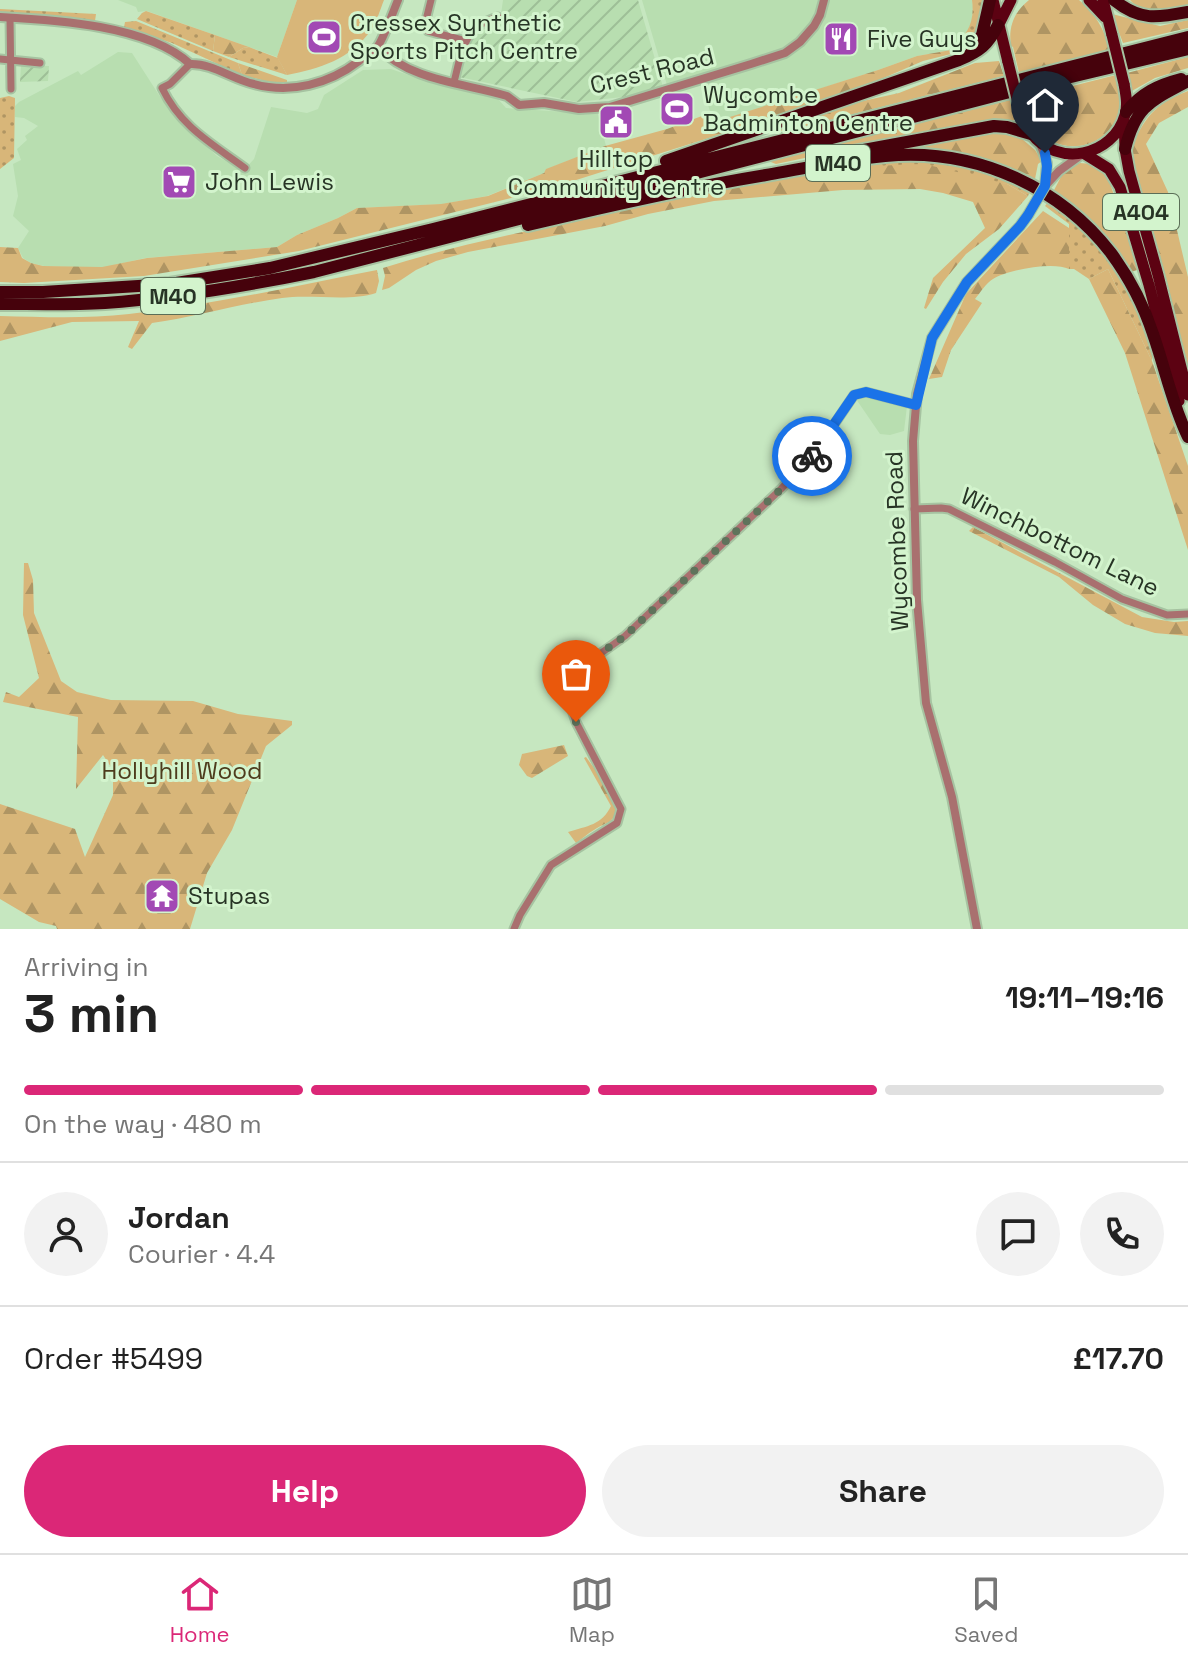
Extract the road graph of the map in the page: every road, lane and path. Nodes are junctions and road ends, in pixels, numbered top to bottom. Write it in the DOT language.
graph roads {
  1 [pos="398,0"];
  2 [pos="431,0"];
  3 [pos="824,0"];
  4 [pos="992,0"];
  5 [pos="1011,0"];
  6 [pos="1089,0"];
  7 [pos="1103,0"];
  8 [pos="1114,0"];
  9 [pos="1188,12"];
  10 [pos="0,17"];
  11 [pos="498,17"];
  12 [pos="10,18"];
  13 [pos="1107,19"];
  14 [pos="998,25"];
  15 [pos="1188,37"];
  16 [pos="466,41"];
  17 [pos="378,47"];
  18 [pos="1188,49"];
  19 [pos="965,58"];
  20 [pos="0,59"];
  21 [pos="11,60"];
  22 [pos="40,63"];
  23 [pos="190,64"];
  24 [pos="1188,80"];
  25 [pos="454,82"];
  26 [pos="11,89"];
  27 [pos="1125,115"];
  28 [pos="1036,138"];
  29 [pos="1125,149"];
  30 [pos="1083,154"];
  31 [pos="245,168"];
  32 [pos="1045,186"];
  33 [pos="553,199"];
  34 [pos="526,217"];
  35 [pos="344,264"];
  36 [pos="0,292"];
  37 [pos="0,304"];
  38 [pos="1188,395"];
  39 [pos="916,405"];
  40 [pos="1188,436"];
  41 [pos="914,509"];
  42 [pos="1188,614"];
  43 [pos="514,929"];
  44 [pos="977,929"];
  1 -- 17 [label="street"];
  2 -- 16 [label="street"];
  3 -- 25 [label="street, Crest Road"];
  4 -- 14 [label="highway"];
  4 -- 19 [label="highway"];
  5 -- 14 [label="highway"];
  6 -- 13 [label="highway"];
  7 -- 13 [label="highway"];
  8 -- 9 [label="highway"];
  10 -- 12 [label="street"];
  11 -- 16 [label="street"];
  12 -- 21 [label="street"];
  12 -- 23 [label="street"];
  13 -- 27 [label="highway, bridge"];
  14 -- 19 [label="highway, M40"];
  14 -- 28 [label="highway, bridge"];
  15 -- 33 [label="highway, M40"];
  16 -- 25 [label="street"];
  17 -- 23 [label="street"];
  17 -- 25 [label="street, Crest Road"];
  18 -- 34 [label="highway, M40"];
  19 -- 33 [label="highway, M40"];
  20 -- 21 [label="street"];
  21 -- 22 [label="street"];
  21 -- 26 [label="street"];
  23 -- 31 [label="street"];
  24 -- 27 [label="highway"];
  24 -- 29 [label="highway"];
  27 -- 29 [label="highway, A404"];
  27 -- 30 [label="highway"];
  28 -- 30 [label="highway"];
  28 -- 32 [label="street"];
  28 -- 34 [label="highway, M40"];
  29 -- 38 [label="highway, A404"];
  30 -- 32 [label="street, Wycombe Road"];
  30 -- 40 [label="highway, A404"];
  32 -- 39 [label="street, Wycombe Road, bridge"];
  33 -- 36 [label="highway, M40"];
  34 -- 35 [label="highway, M40"];
  35 -- 37 [label="highway, M40"];
  35 -- 40 [label="highway, M40"];
  39 -- 41 [label="street, Wycombe Road"];
  39 -- 43 [label="street"];
  41 -- 42 [label="street, Winchbottom Lane"];
  41 -- 44 [label="street, Wycombe Road"];
}
